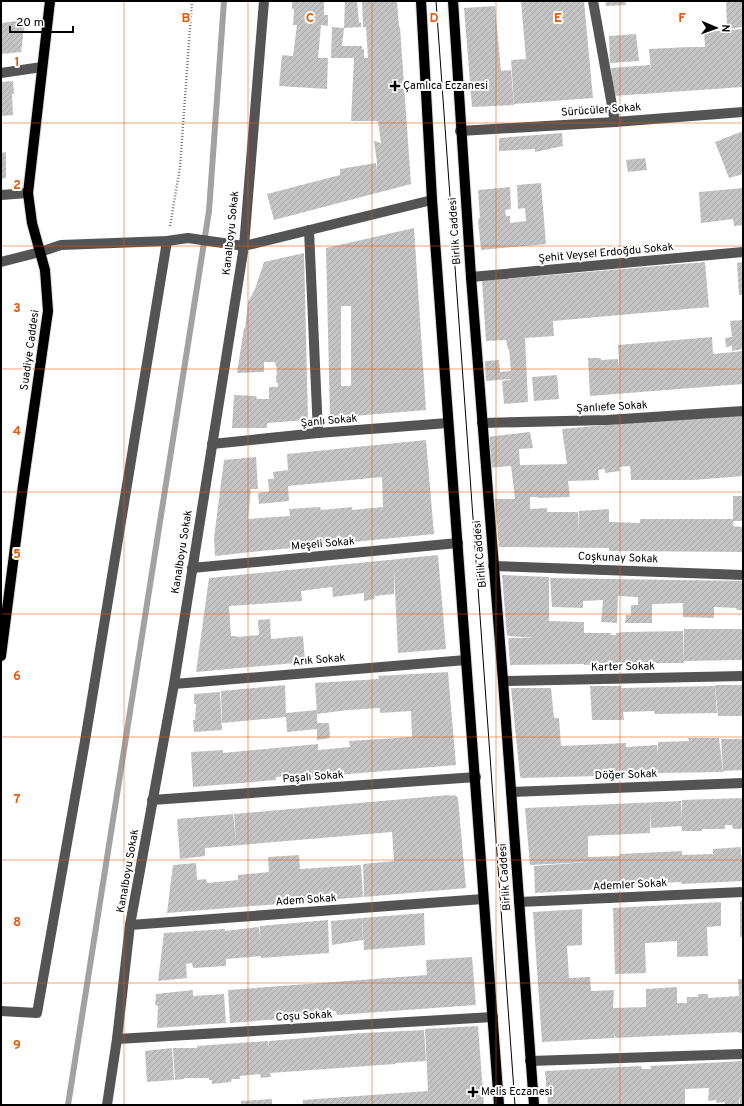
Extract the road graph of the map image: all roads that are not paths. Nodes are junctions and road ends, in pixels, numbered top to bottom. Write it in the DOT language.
graph roads {
  1 [pos="50,1"];
  2 [pos="264,1"];
  3 [pos="421,1"];
  4 [pos="453,1"];
  5 [pos="593,1"];
  6 [pos="42,67"];
  7 [pos="1,73"];
  8 [pos="743,112"];
  9 [pos="616,122"];
  10 [pos="460,131"];
  11 [pos="28,193"];
  12 [pos="1,195"];
  13 [pos="432,200"];
  14 [pos="309,230"];
  15 [pos="167,241"];
  16 [pos="244,246"];
  17 [pos="40,252"];
  18 [pos="743,252"];
  19 [pos="1,262"];
  20 [pos="471,277"];
  21 [pos="743,411"];
  22 [pos="482,422"];
  23 [pos="448,423"];
  24 [pos="318,433"];
  25 [pos="212,444"];
  26 [pos="458,544"];
  27 [pos="493,566"];
  28 [pos="192,568"];
  29 [pos="743,575"];
  30 [pos="1,656"];
  31 [pos="466,660"];
  32 [pos="743,676"];
  33 [pos="503,681"];
  34 [pos="174,684"];
  35 [pos="476,777"];
  36 [pos="743,783"];
  37 [pos="510,792"];
  38 [pos="152,800"];
  39 [pos="743,892"];
  40 [pos="483,899"];
  41 [pos="519,902"];
  42 [pos="130,924"];
  43 [pos="1,1011"];
  44 [pos="493,1017"];
  45 [pos="117,1039"];
  46 [pos="743,1054"];
  47 [pos="530,1061"];
  48 [pos="107,1105"];
  49 [pos="499,1105"];
  50 [pos="534,1105"];
  1 -- 6 [label="main road, Suadiye Caddesi"];
  2 -- 16 [label="street, Kanalboyu Sokak"];
  3 -- 13 [label="main road, Birlik Caddesi"];
  4 -- 10 [label="main road, Birlik Caddesi"];
  5 -- 9 [label="street"];
  6 -- 7 [label="street"];
  6 -- 11 [label="main road, Suadiye Caddesi"];
  8 -- 9 [label="street, Sürücüler Sokak"];
  9 -- 10 [label="street, Sürücüler Sokak"];
  10 -- 20 [label="main road, Birlik Caddesi"];
  11 -- 12 [label="street"];
  11 -- 17 [label="main road, Suadiye Caddesi"];
  13 -- 14 [label="street"];
  13 -- 23 [label="main road, Birlik Caddesi"];
  14 -- 16 [label="street"];
  14 -- 24 [label="street"];
  15 -- 16 [label="street"];
  15 -- 17 [label="street"];
  15 -- 43 [label="street"];
  16 -- 25 [label="street, Kanalboyu Sokak"];
  17 -- 19 [label="street"];
  17 -- 30 [label="main road, Suadiye Caddesi"];
  18 -- 20 [label="street, Şehit Veysel Erdoğdu Sokak"];
  20 -- 22 [label="main road, Birlik Caddesi"];
  21 -- 22 [label="street, Şanlıefe Sokak"];
  22 -- 27 [label="main road, Birlik Caddesi"];
  23 -- 24 [label="street, Şanlı Sokak"];
  23 -- 26 [label="main road, Birlik Caddesi"];
  24 -- 25 [label="street, Şanlı Sokak"];
  25 -- 28 [label="street, Kanalboyu Sokak"];
  26 -- 28 [label="street, Meşeli Sokak"];
  26 -- 31 [label="main road, Birlik Caddesi"];
  27 -- 29 [label="street, Coşkunay Sokak"];
  27 -- 33 [label="main road, Birlik Caddesi"];
  28 -- 34 [label="street, Kanalboyu Sokak"];
  31 -- 34 [label="street, Arık Sokak"];
  31 -- 35 [label="main road, Birlik Caddesi"];
  32 -- 33 [label="street, Karter Sokak"];
  33 -- 37 [label="main road, Birlik Caddesi"];
  34 -- 38 [label="street, Kanalboyu Sokak"];
  35 -- 38 [label="street, Paşalı Sokak"];
  35 -- 40 [label="main road, Birlik Caddesi"];
  36 -- 37 [label="street, Döğer Sokak"];
  37 -- 41 [label="main road, Birlik Caddesi"];
  38 -- 42 [label="street, Kanalboyu Sokak"];
  39 -- 41 [label="street, Ademler Sokak"];
  40 -- 42 [label="street, Adem Sokak"];
  40 -- 44 [label="main road, Birlik Caddesi"];
  41 -- 47 [label="main road, Birlik Caddesi"];
  42 -- 45 [label="street, Kanalboyu Sokak"];
  44 -- 45 [label="street, Coşu Sokak"];
  44 -- 49 [label="main road, Birlik Caddesi"];
  45 -- 48 [label="street, Kanalboyu Sokak"];
  46 -- 47 [label="street"];
  47 -- 50 [label="main road, Birlik Caddesi"];
}
